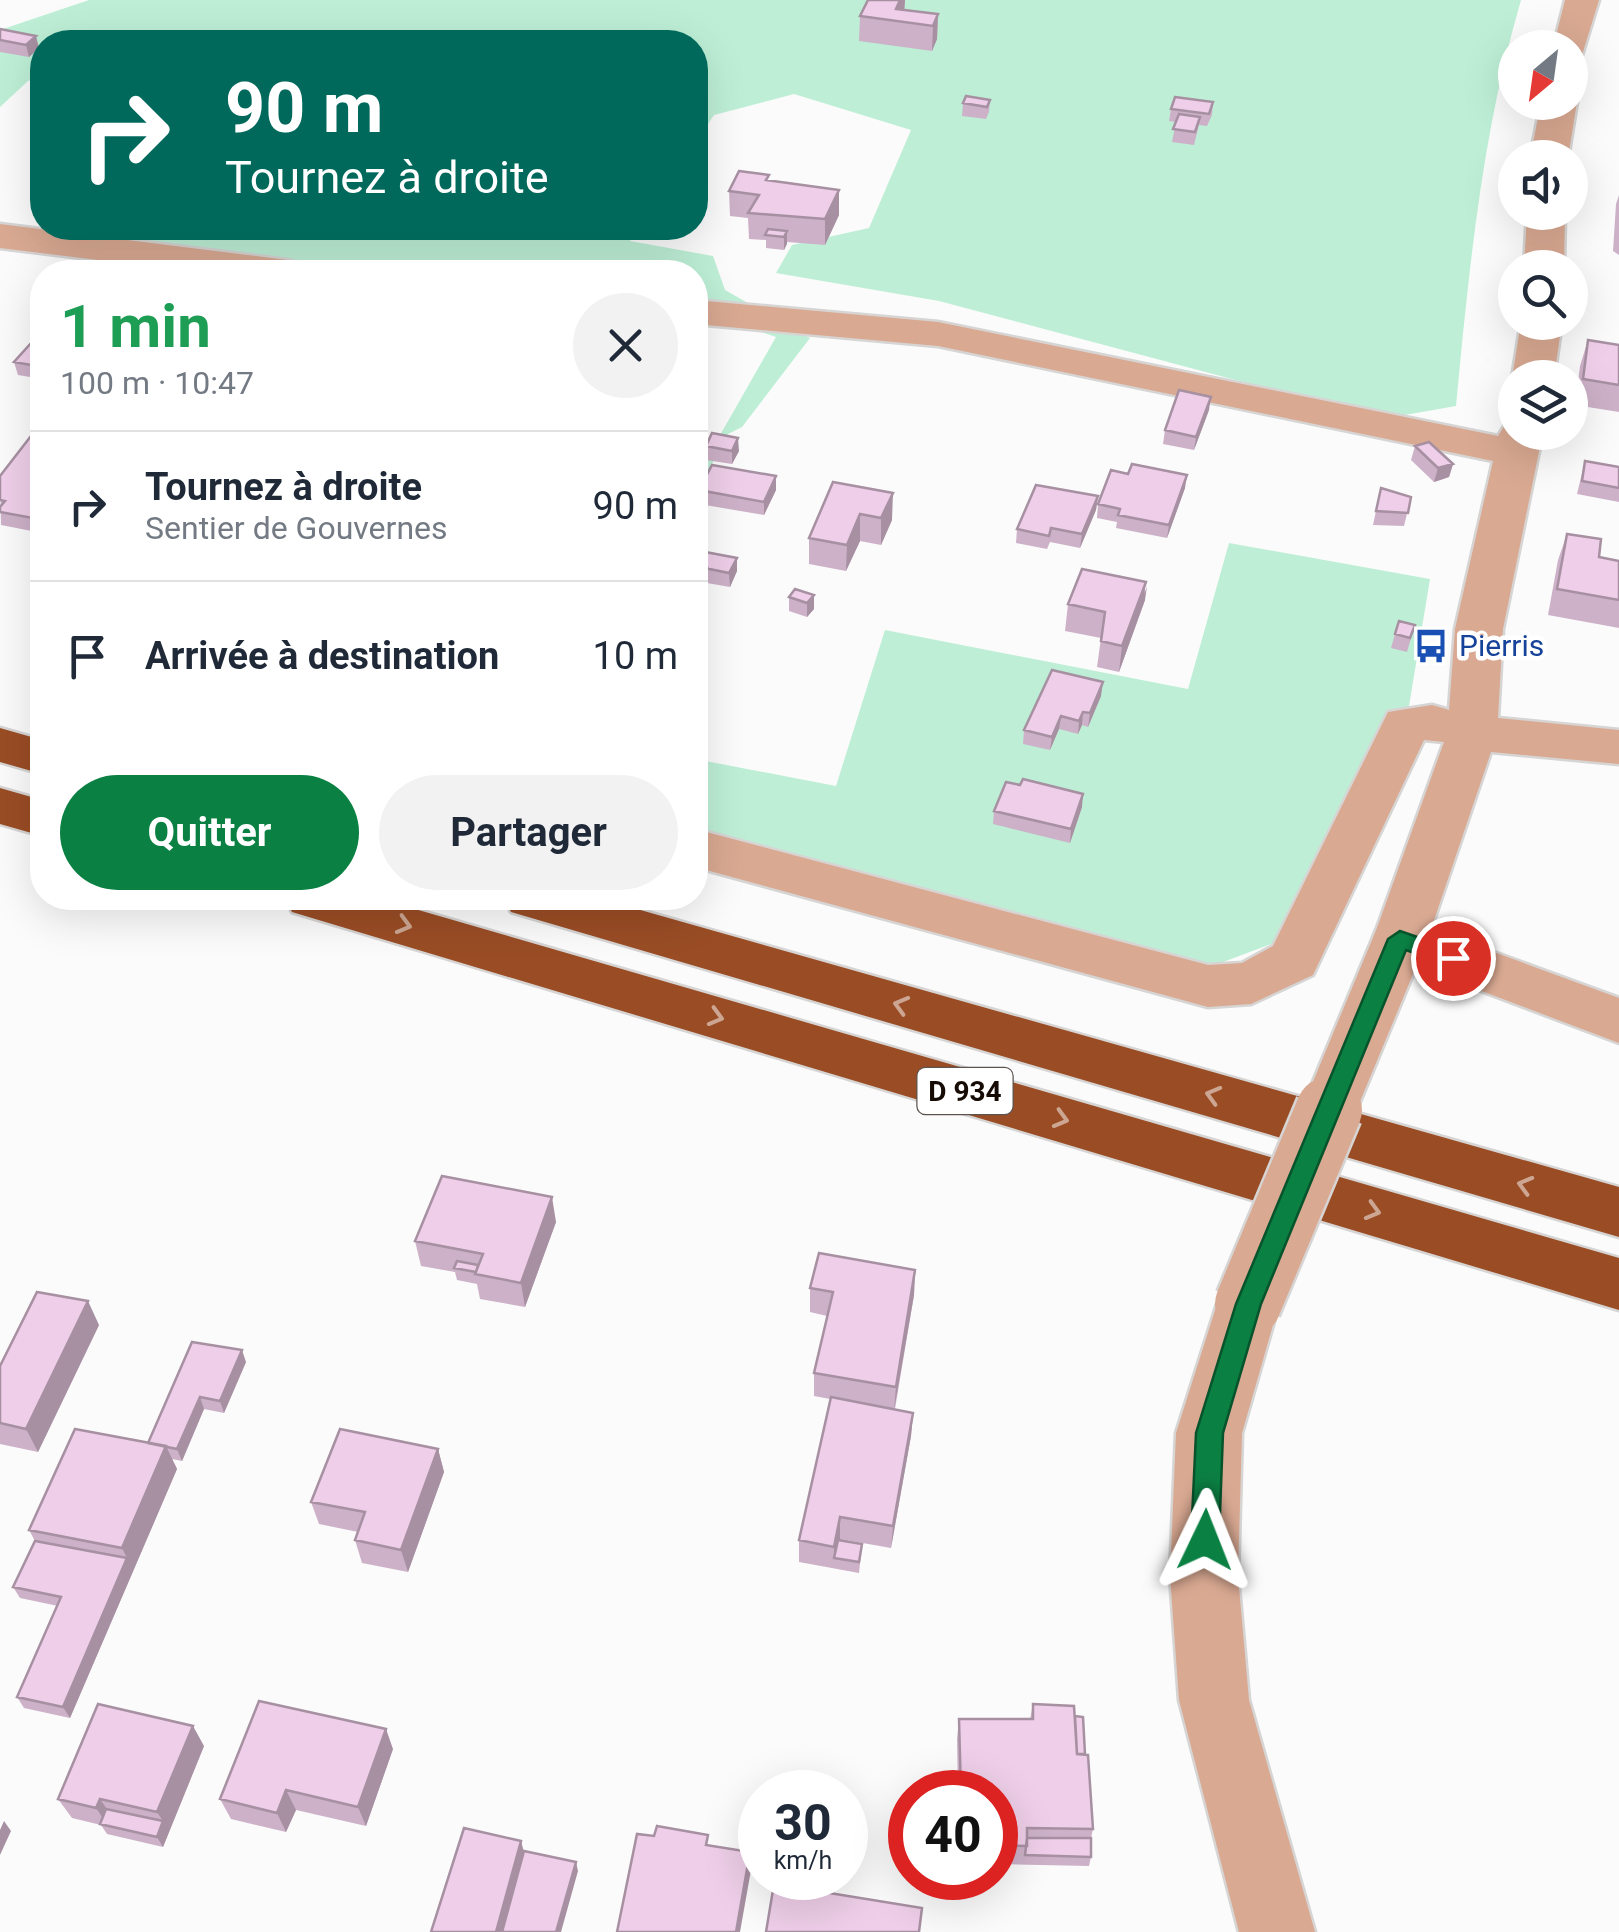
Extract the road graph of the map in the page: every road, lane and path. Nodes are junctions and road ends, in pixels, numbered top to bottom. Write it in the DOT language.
graph roads {
  1 [pos="1582,0"];
  2 [pos="1582,30"];
  3 [pos="0,236"];
  4 [pos="30,240"];
  5 [pos="32,240"];
  6 [pos="191,260"];
  7 [pos="708,313"];
  8 [pos="1498,439"];
  9 [pos="1517,450"];
  10 [pos="1472,733"];
  11 [pos="0,745"];
  12 [pos="1619,747"];
  13 [pos="30,754"];
  14 [pos="0,806"];
  15 [pos="30,815"];
  16 [pos="708,851"];
  17 [pos="352,910"];
  18 [pos="572,910"];
  19 [pos="1400,939"];
  20 [pos="1619,1021"];
  21 [pos="1619,1212"];
  22 [pos="1619,1284"];
  23 [pos="1277,1932"];
  1 -- 2 [label="street"];
  3 -- 4 [label="street"];
  5 -- 6 [label="street"];
  7 -- 8 [label="street"];
  9 -- 10 [label="street"];
  10 -- 12 [label="street"];
  10 -- 16 [label="street"];
  10 -- 19 [label="street"];
  11 -- 13 [label="highway"];
  14 -- 15 [label="highway"];
  17 -- 22 [label="highway, D 934, one-way"];
  21 -- 18 [label="highway, D 934, one-way"];
  19 -- 20 [label="street"];
  19 -- 23 [label="street, bridge"];
}
